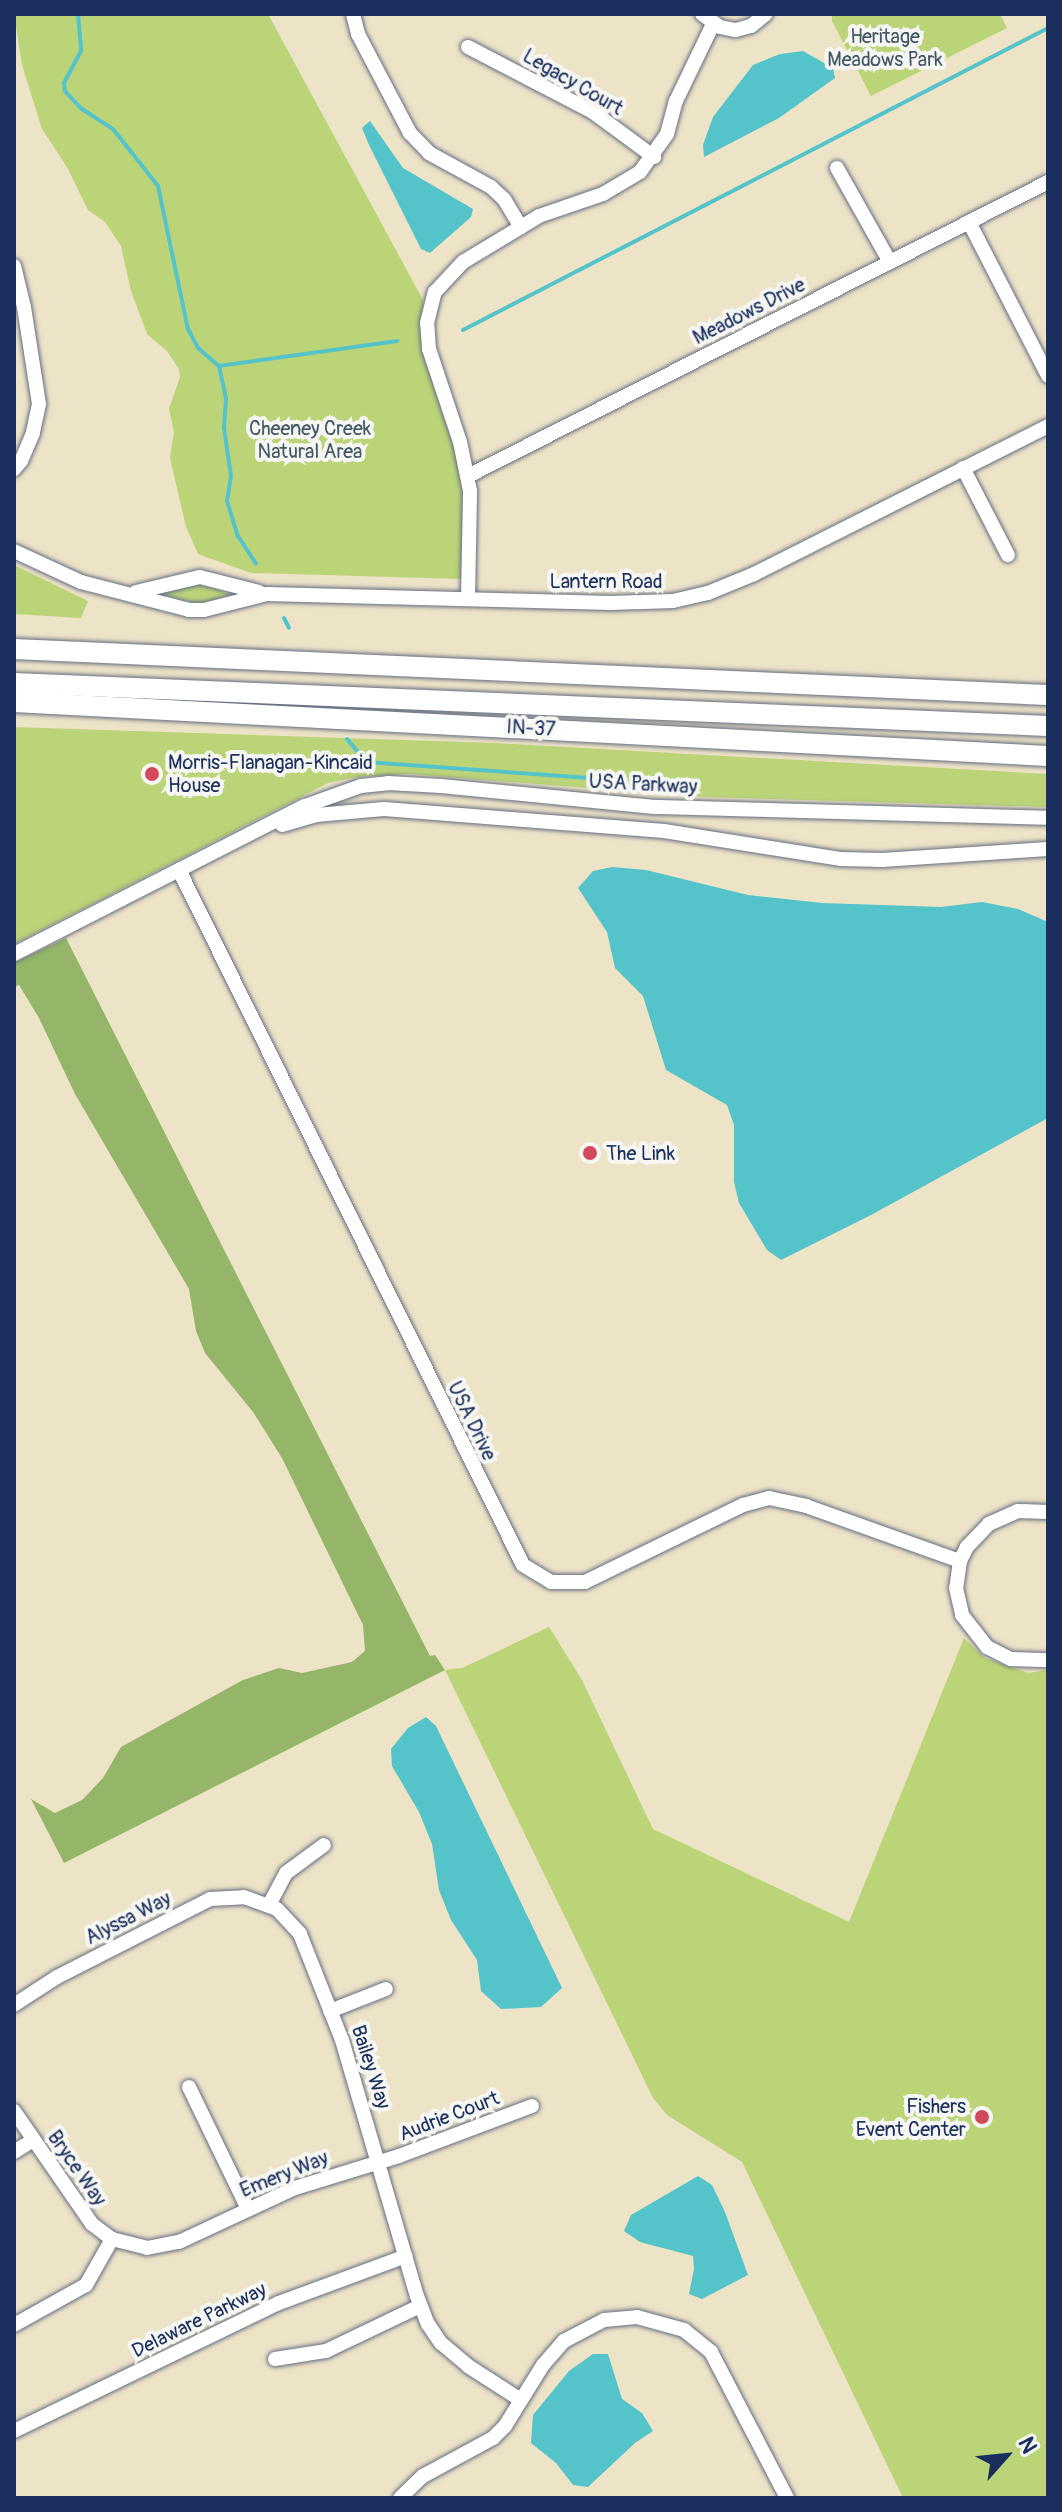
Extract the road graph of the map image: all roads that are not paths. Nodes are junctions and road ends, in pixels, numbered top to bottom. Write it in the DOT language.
graph roads {
  1 [pos="353,14"];
  2 [pos="766,14"];
  3 [pos="707,19"];
  4 [pos="468,47"];
  5 [pos="654,157"];
  6 [pos="837,168"];
  7 [pos="1048,182"];
  8 [pos="969,222"];
  9 [pos="521,227"];
  10 [pos="890,262"];
  11 [pos="14,266"];
  12 [pos="1048,376"];
  13 [pos="1048,426"];
  14 [pos="963,468"];
  15 [pos="14,469"];
  16 [pos="468,476"];
  17 [pos="14,551"];
  18 [pos="1008,555"];
  19 [pos="130,593"];
  20 [pos="267,594"];
  21 [pos="468,599"];
  22 [pos="14,649"];
  23 [pos="14,683"];
  24 [pos="1048,695"];
  25 [pos="14,702"];
  26 [pos="1048,726"];
  27 [pos="1048,756"];
  28 [pos="1048,818"];
  29 [pos="247,835"];
  30 [pos="1048,849"];
  31 [pos="179,870"];
  32 [pos="14,954"];
  33 [pos="1043,1509"];
  34 [pos="960,1561"];
  35 [pos="1048,1660"];
  36 [pos="324,1845"];
  37 [pos="269,1905"];
  38 [pos="386,1989"];
  39 [pos="14,2005"];
  40 [pos="330,2011"];
  41 [pos="189,2087"];
  42 [pos="532,2106"];
  43 [pos="14,2111"];
  44 [pos="33,2140"];
  45 [pos="14,2152"];
  46 [pos="380,2162"];
  47 [pos="248,2209"];
  48 [pos="112,2239"];
  49 [pos="406,2256"];
  50 [pos="420,2306"];
  51 [pos="14,2325"];
  52 [pos="275,2359"];
  53 [pos="521,2400"];
  54 [pos="14,2431"];
  55 [pos="400,2498"];
  56 [pos="787,2498"];
  1 -- 9 [label="street"];
  2 -- 3 [label="street"];
  3 -- 5 [label="street"];
  4 -- 5 [label="street, Legacy Court"];
  5 -- 9 [label="street"];
  6 -- 10 [label="street"];
  7 -- 8 [label="street, Meadows Drive"];
  8 -- 10 [label="street, Meadows Drive"];
  8 -- 12 [label="street"];
  9 -- 16 [label="street"];
  10 -- 16 [label="street, Meadows Drive"];
  11 -- 15 [label="street"];
  13 -- 14 [label="street, Lantern Road"];
  14 -- 18 [label="street"];
  14 -- 21 [label="street, Lantern Road"];
  16 -- 21 [label="street"];
  17 -- 19 [label="street, Lantern Road"];
  19 -- 20 [label="street, Lantern Road"];
  19 -- 20 [label="street, Lantern Road"];
  20 -- 21 [label="street, Lantern Road"];
  22 -- 24 [label="highway"];
  23 -- 26 [label="highway"];
  25 -- 27 [label="highway, IN-37"];
  28 -- 29 [label="street, USA Parkway"];
  29 -- 30 [label="street, USA Parkway"];
  29 -- 31 [label="street, USA Parkway"];
  31 -- 32 [label="street, USA Parkway"];
  31 -- 34 [label="street, USA Drive"];
  33 -- 34 [label="street"];
  34 -- 35 [label="street"];
  36 -- 37 [label="street"];
  37 -- 39 [label="street, Alyssa Way"];
  37 -- 40 [label="street, Bailey Way"];
  38 -- 40 [label="street"];
  40 -- 46 [label="street, Bailey Way"];
  41 -- 47 [label="street"];
  42 -- 46 [label="street, Audrie Court"];
  43 -- 44 [label="street, Bryce Way"];
  44 -- 45 [label="street"];
  44 -- 48 [label="street, Bryce Way"];
  46 -- 47 [label="street, Emery Way"];
  46 -- 49 [label="street, Bailey Way"];
  47 -- 48 [label="street, Emery Way"];
  48 -- 51 [label="street"];
  49 -- 50 [label="street, Bailey Way"];
  49 -- 54 [label="street, Delaware Parkway"];
  50 -- 52 [label="street"];
  50 -- 53 [label="street, Bailey Way"];
  53 -- 55 [label="street"];
  53 -- 56 [label="street"];
}
